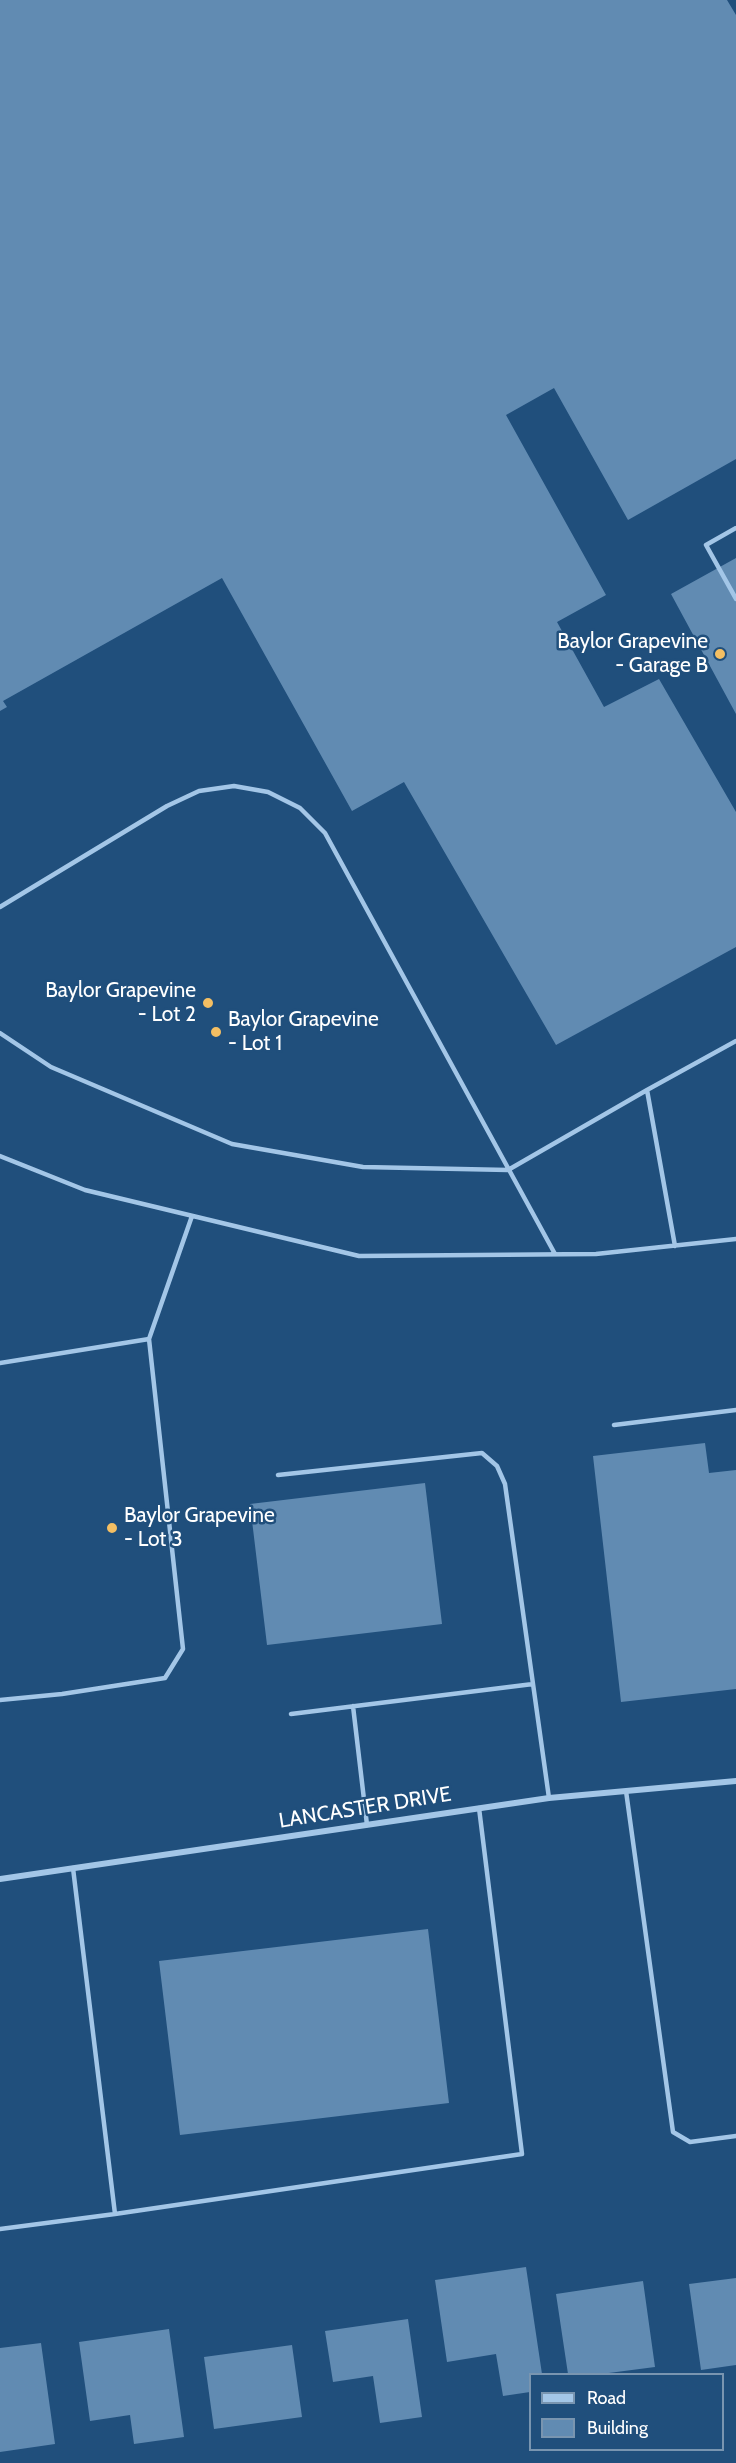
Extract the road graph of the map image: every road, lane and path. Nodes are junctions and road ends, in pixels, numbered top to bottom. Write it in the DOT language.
graph roads {
  1 [pos="736,528"];
  2 [pos="736,599"];
  3 [pos="0,907"];
  4 [pos="0,1033"];
  5 [pos="736,1041"];
  6 [pos="647,1090"];
  7 [pos="0,1156"];
  8 [pos="508,1170"];
  9 [pos="192,1216"];
  10 [pos="736,1239"];
  11 [pos="675,1246"];
  12 [pos="555,1254"];
  13 [pos="149,1340"];
  14 [pos="0,1363"];
  15 [pos="736,1410"];
  16 [pos="614,1425"];
  17 [pos="278,1475"];
  18 [pos="533,1684"];
  19 [pos="0,1700"];
  20 [pos="353,1706"];
  21 [pos="291,1714"];
  22 [pos="736,1781"];
  23 [pos="626,1791"];
  24 [pos="549,1798"];
  25 [pos="479,1808"];
  26 [pos="367,1825"];
  27 [pos="73,1868"];
  28 [pos="0,1879"];
  29 [pos="736,2136"];
  30 [pos="115,2214"];
  31 [pos="0,2229"];
  1 -- 2 [label="lane"];
  3 -- 8 [label="lane"];
  4 -- 8 [label="lane"];
  5 -- 6 [label="lane"];
  6 -- 8 [label="lane"];
  6 -- 11 [label="lane"];
  7 -- 9 [label="lane"];
  8 -- 12 [label="lane"];
  9 -- 12 [label="lane"];
  9 -- 13 [label="lane"];
  10 -- 11 [label="lane"];
  11 -- 12 [label="lane"];
  13 -- 14 [label="lane"];
  13 -- 19 [label="lane"];
  15 -- 16 [label="lane"];
  17 -- 18 [label="lane"];
  18 -- 20 [label="lane"];
  18 -- 24 [label="lane"];
  20 -- 21 [label="lane"];
  20 -- 26 [label="lane"];
  22 -- 23 [label="street, LANCASTER DRIVE"];
  23 -- 24 [label="street, LANCASTER DRIVE"];
  23 -- 29 [label="lane"];
  24 -- 25 [label="street, LANCASTER DRIVE"];
  25 -- 26 [label="street, LANCASTER DRIVE"];
  25 -- 30 [label="lane"];
  26 -- 27 [label="street, LANCASTER DRIVE"];
  27 -- 28 [label="street, LANCASTER DRIVE"];
  27 -- 30 [label="lane"];
  30 -- 31 [label="lane"];
}
